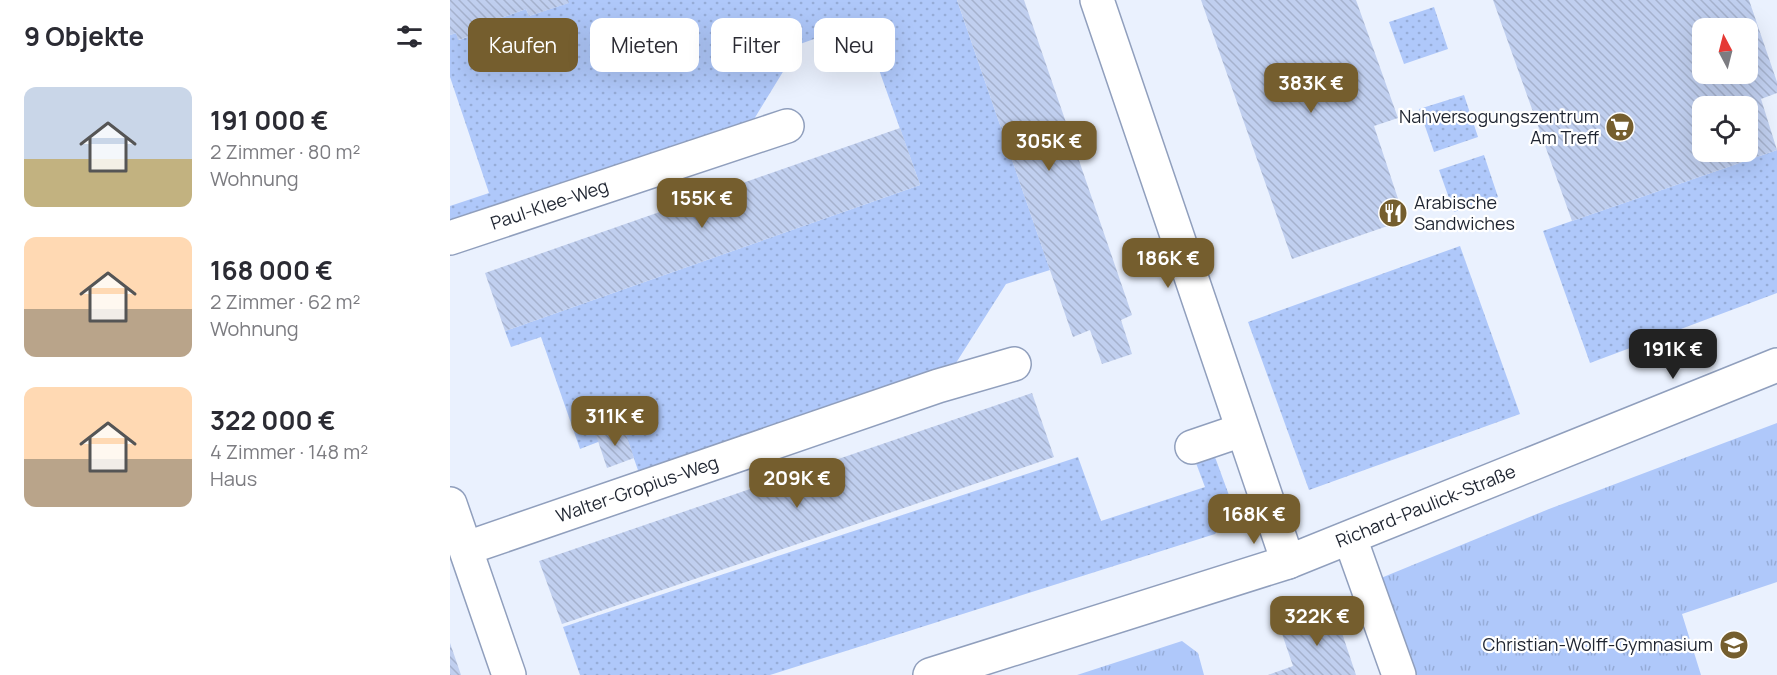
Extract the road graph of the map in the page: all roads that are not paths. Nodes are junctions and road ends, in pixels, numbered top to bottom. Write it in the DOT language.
graph roads {
  1 [pos="1097,0"];
  2 [pos="787,126"];
  3 [pos="450,238"];
  4 [pos="1014,364"];
  5 [pos="1777,364"];
  6 [pos="1242,430"];
  7 [pos="1191,447"];
  8 [pos="450,504"];
  9 [pos="1350,538"];
  10 [pos="467,548"];
  11 [pos="1288,562"];
  12 [pos="509,675"];
  13 [pos="930,675"];
  14 [pos="1399,675"];
  1 -- 6 [label="street"];
  2 -- 3 [label="street, Paul-Klee-Weg"];
  4 -- 10 [label="street, Walter-Gropius-Weg"];
  5 -- 9 [label="street, Richard-Paulick-Straße"];
  6 -- 7 [label="street"];
  6 -- 11 [label="street"];
  8 -- 10 [label="street"];
  9 -- 11 [label="street, Richard-Paulick-Straße"];
  9 -- 14 [label="street"];
  10 -- 12 [label="street"];
  11 -- 13 [label="street, Richard-Paulick-Straße"];
}
